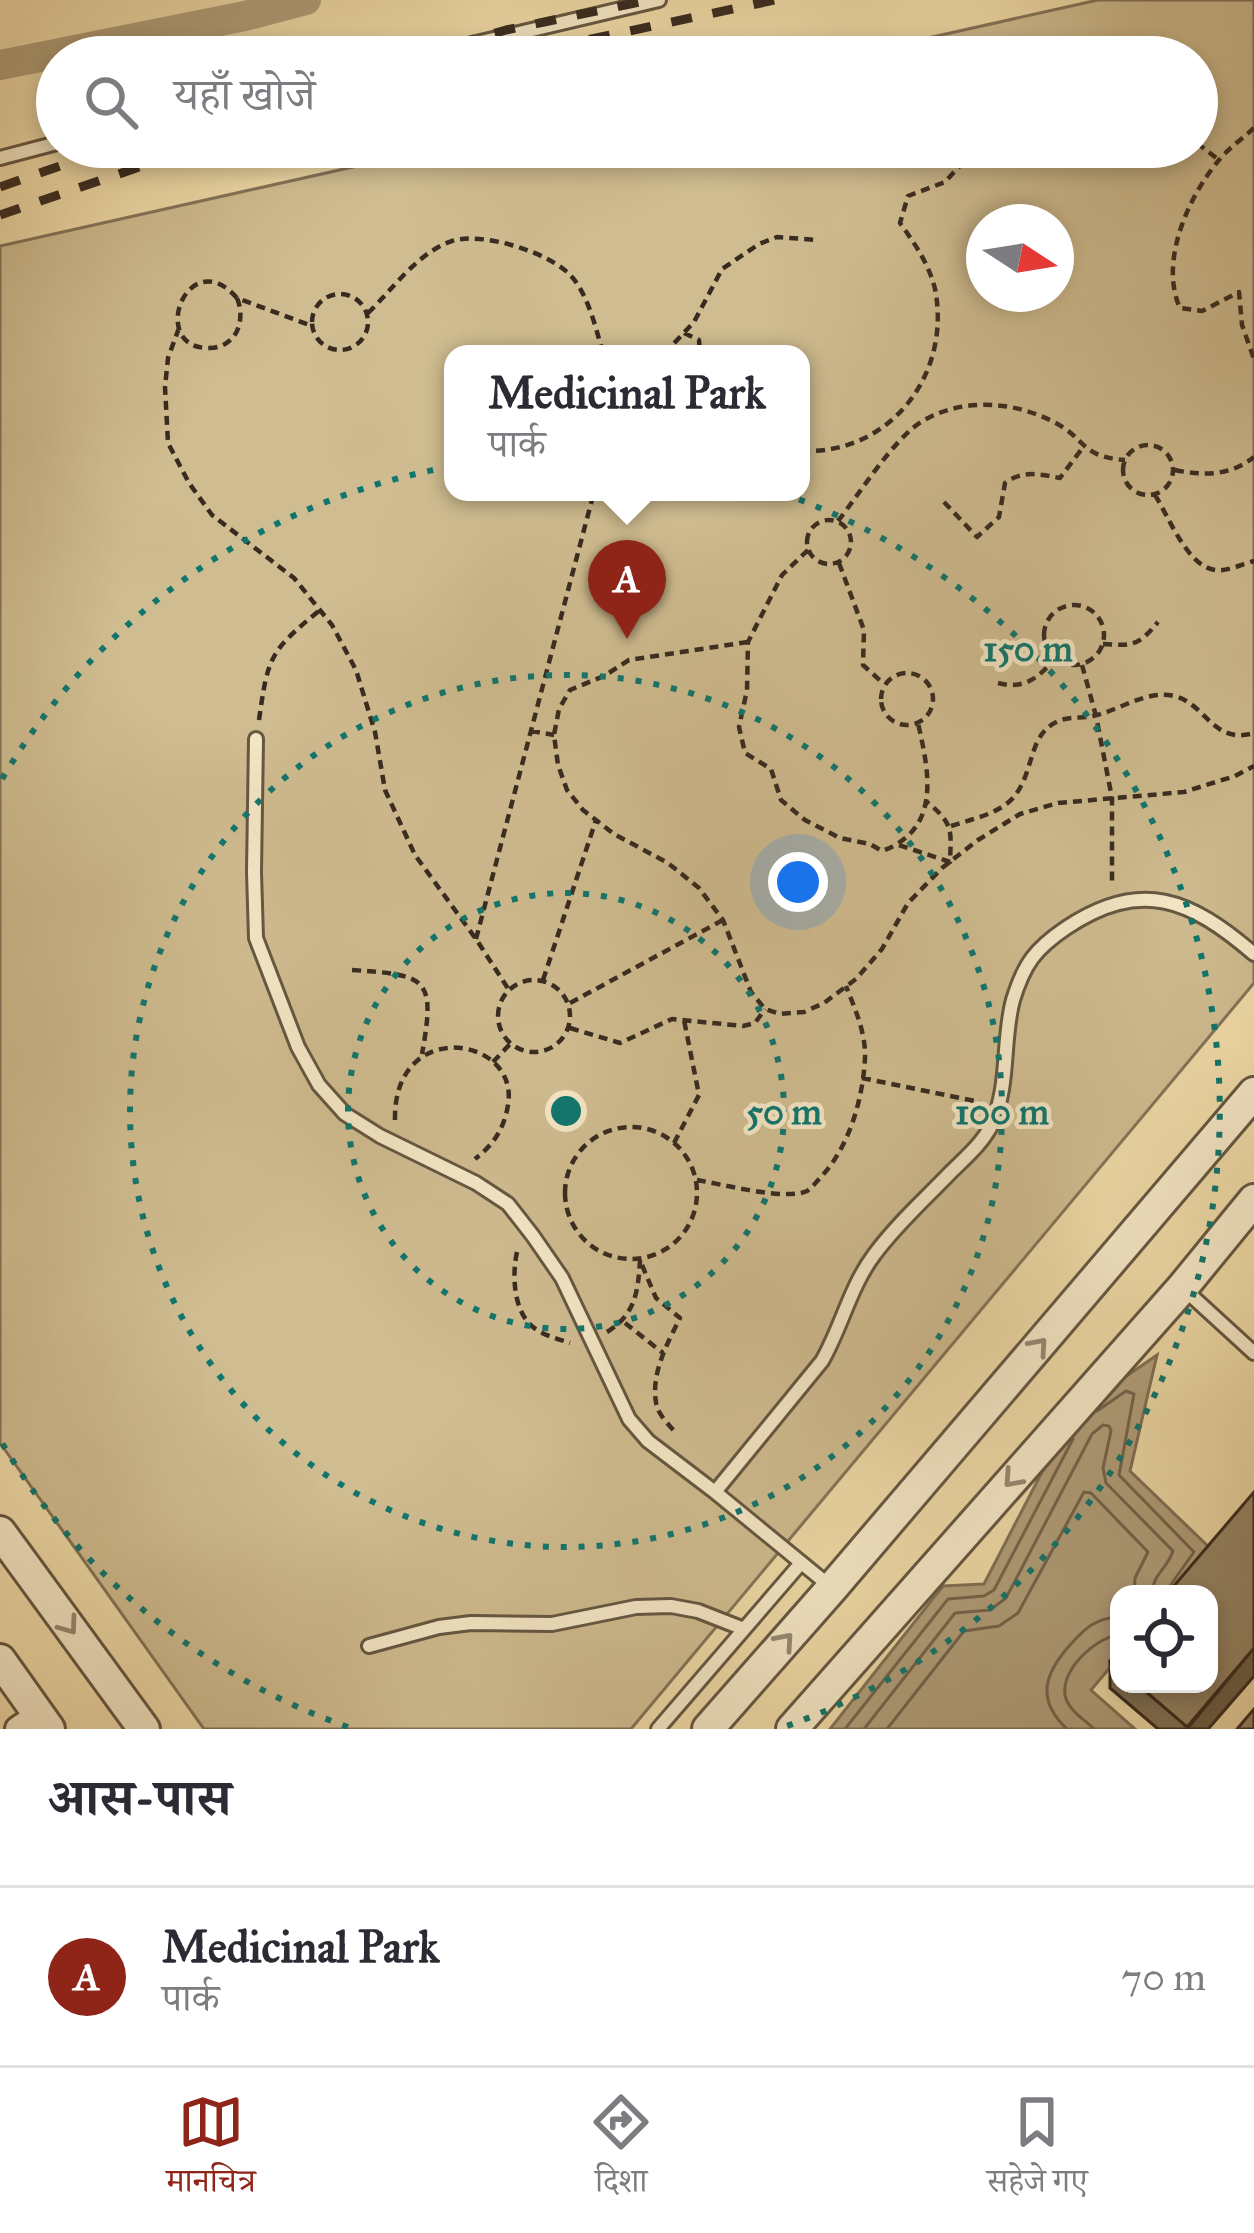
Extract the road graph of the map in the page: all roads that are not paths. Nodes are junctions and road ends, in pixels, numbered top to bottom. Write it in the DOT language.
graph roads {
  1 [pos="659,0"];
  2 [pos="506,36"];
  3 [pos="36,149"];
  4 [pos="0,158"];
  5 [pos="256,739"];
  6 [pos="1254,954"];
  7 [pos="1254,1093"];
  8 [pos="1254,1200"];
  9 [pos="1182,1288"];
  10 [pos="1254,1353"];
  11 [pos="715,1492"];
  12 [pos="0,1532"];
  13 [pos="801,1563"];
  14 [pos="832,1588"];
  15 [pos="744,1629"];
  16 [pos="369,1646"];
  17 [pos="3,1670"];
  18 [pos="35,1724"];
  19 [pos="144,1729"];
  20 [pos="658,1729"];
  21 [pos="708,1729"];
  22 [pos="792,1729"];
  1 -- 2 [label="lane"];
  3 -- 4 [label="lane"];
  5 -- 11 [label="lane"];
  6 -- 11 [label="lane"];
  14 -- 7 [label="street, one-way"];
  8 -- 9 [label="street"];
  9 -- 10 [label="lane"];
  9 -- 22 [label="street, one-way"];
  11 -- 13 [label="lane"];
  12 -- 19 [label="street, one-way"];
  13 -- 14 [label="lane"];
  13 -- 15 [label="lane"];
  21 -- 14 [label="street, one-way"];
  15 -- 16 [label="lane"];
  15 -- 20 [label="lane"];
  17 -- 18 [label="street"];
}
